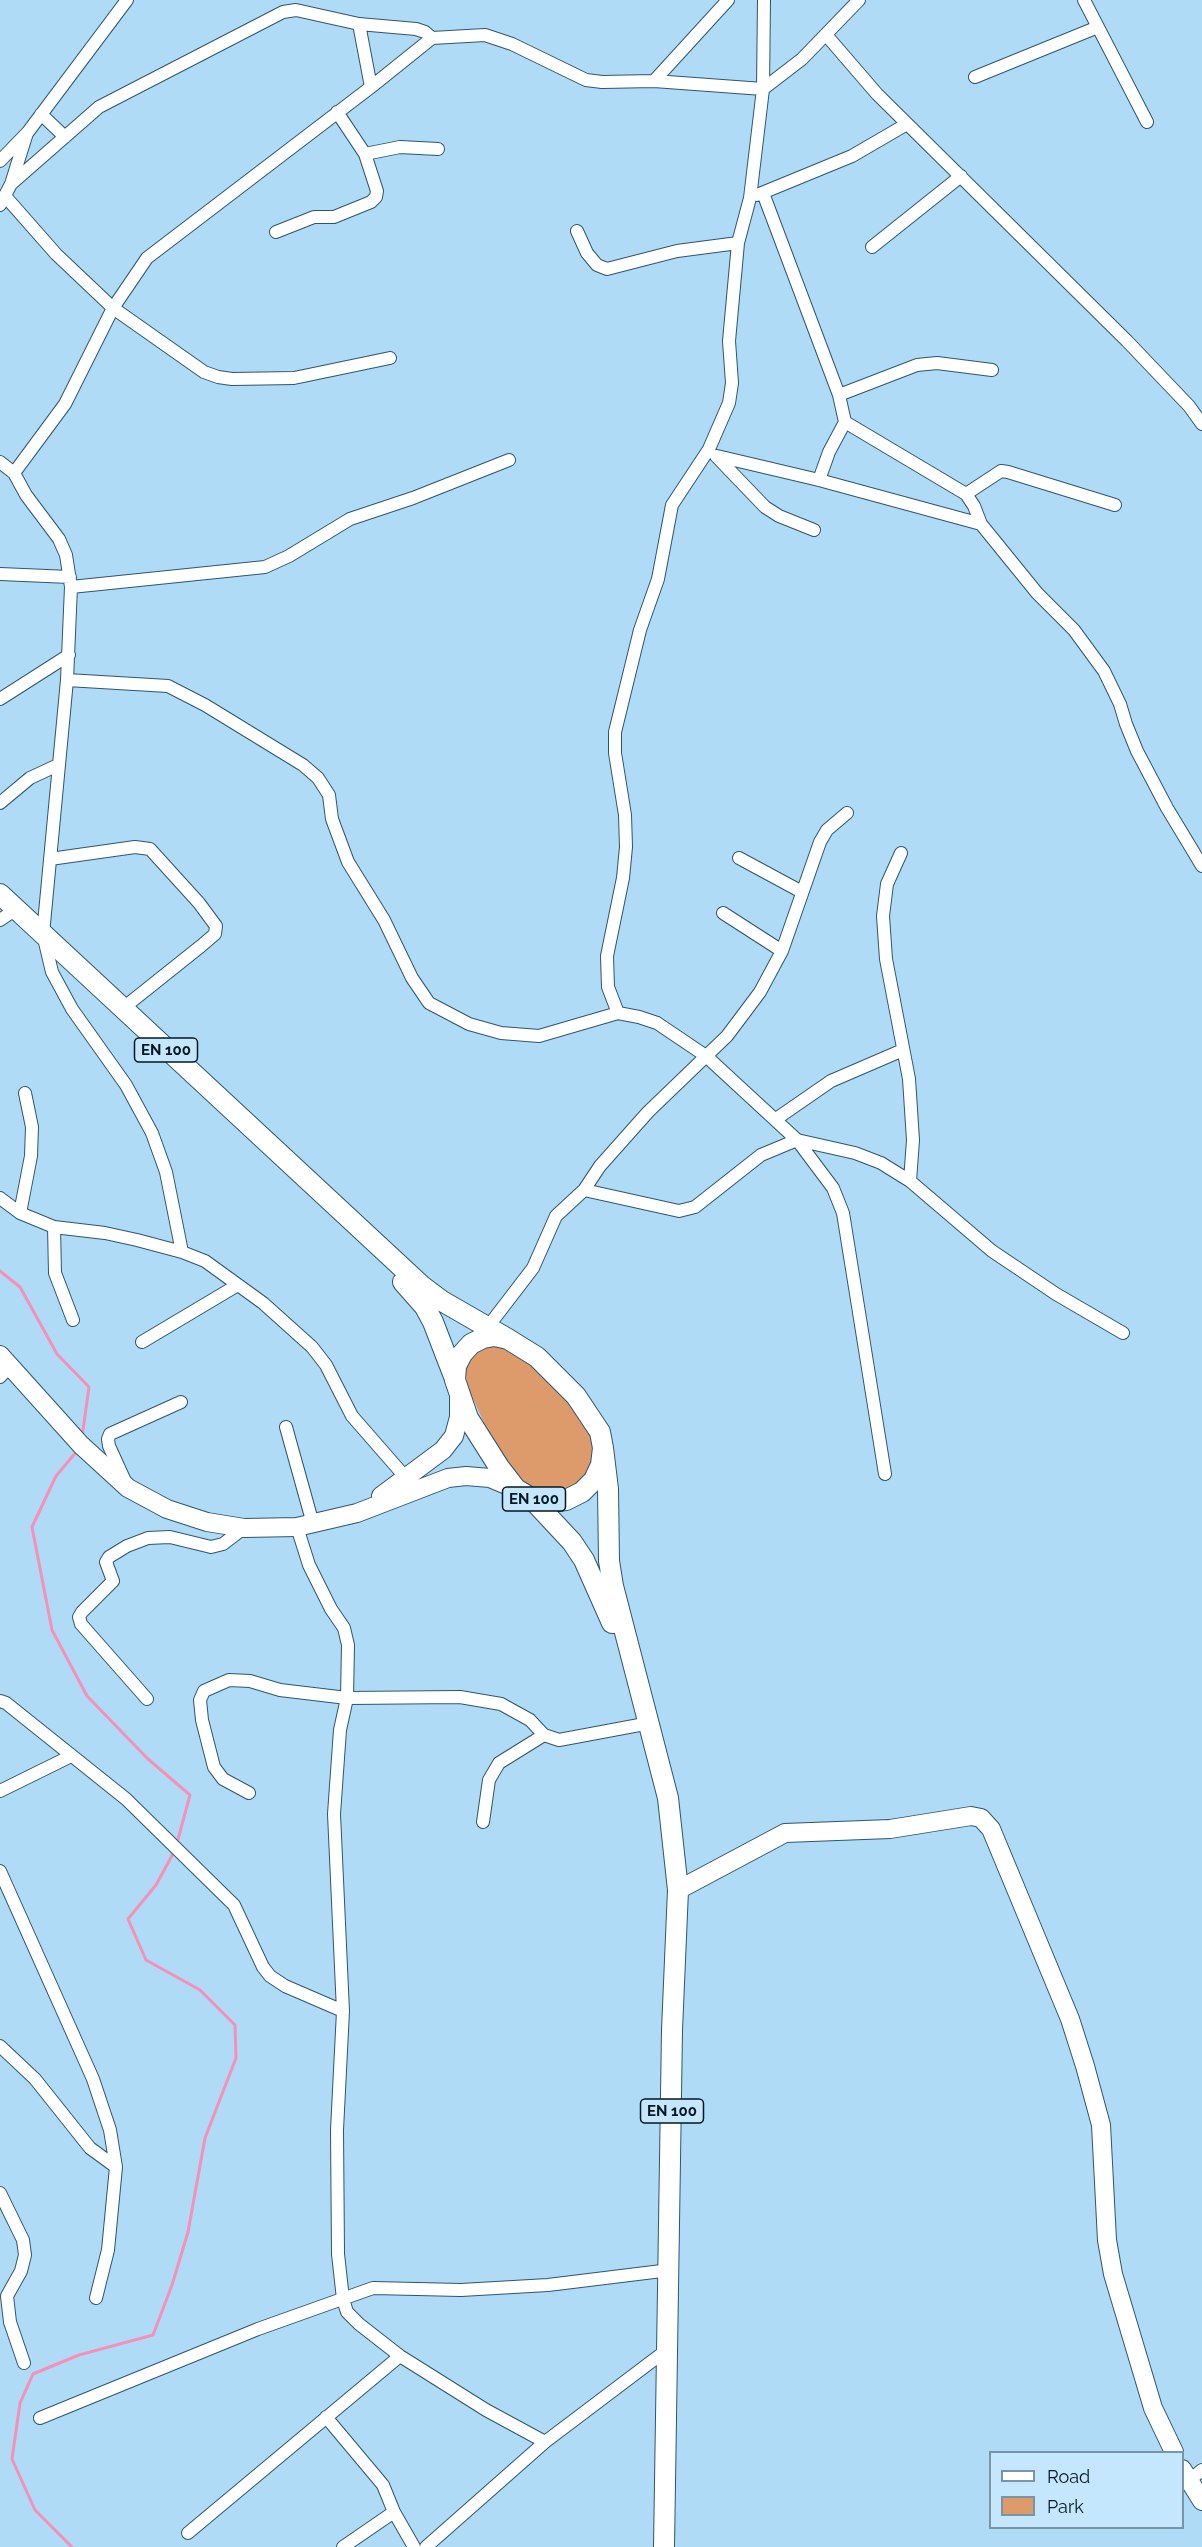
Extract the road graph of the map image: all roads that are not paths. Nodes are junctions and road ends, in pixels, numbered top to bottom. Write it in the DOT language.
graph roads {
  1 [pos="127,0"];
  2 [pos="728,0"];
  3 [pos="764,0"];
  4 [pos="859,0"];
  5 [pos="1084,0"];
  6 [pos="359,24"];
  7 [pos="1098,27"];
  8 [pos="827,36"];
  9 [pos="432,38"];
  10 [pos="975,77"];
  11 [pos="654,81"];
  12 [pos="371,87"];
  13 [pos="763,89"];
  14 [pos="337,112"];
  15 [pos="41,114"];
  16 [pos="1147,122"];
  17 [pos="907,124"];
  18 [pos="28,132"];
  19 [pos="65,137"];
  20 [pos="438,149"];
  21 [pos="365,154"];
  22 [pos="0,161"];
  23 [pos="961,176"];
  24 [pos="11,184"];
  25 [pos="763,193"];
  26 [pos="750,198"];
  27 [pos="2,200"];
  28 [pos="577,231"];
  29 [pos="276,232"];
  30 [pos="738,243"];
  31 [pos="872,247"];
  32 [pos="113,308"];
  33 [pos="390,358"];
  34 [pos="992,370"];
  35 [pos="839,395"];
  36 [pos="845,422"];
  37 [pos="1202,424"];
  38 [pos="713,453"];
  39 [pos="509,460"];
  40 [pos="0,463"];
  41 [pos="14,473"];
  42 [pos="819,480"];
  43 [pos="966,494"];
  44 [pos="1115,505"];
  45 [pos="981,524"];
  46 [pos="814,530"];
  47 [pos="0,574"];
  48 [pos="70,582"];
  49 [pos="69,655"];
  50 [pos="68,680"];
  51 [pos="0,699"];
  52 [pos="58,765"];
  53 [pos="0,803"];
  54 [pos="846,813"];
  55 [pos="901,853"];
  56 [pos="739,858"];
  57 [pos="50,859"];
  58 [pos="1202,866"];
  59 [pos="802,892"];
  60 [pos="0,894"];
  61 [pos="723,913"];
  62 [pos="8,915"];
  63 [pos="43,934"];
  64 [pos="782,951"];
  65 [pos="122,1009"];
  66 [pos="618,1013"];
  67 [pos="903,1050"];
  68 [pos="706,1056"];
  69 [pos="25,1093"];
  70 [pos="776,1119"];
  71 [pos="797,1140"];
  72 [pos="910,1181"];
  73 [pos="584,1190"];
  74 [pos="0,1198"];
  75 [pos="333,1204"];
  76 [pos="20,1213"];
  77 [pos="54,1227"];
  78 [pos="182,1252"];
  79 [pos="236,1286"];
  80 [pos="74,1320"];
  81 [pos="487,1328"];
  82 [pos="1123,1333"];
  83 [pos="508,1339"];
  84 [pos="142,1342"];
  85 [pos="3,1366"];
  86 [pos="457,1387"];
  87 [pos="181,1402"];
  88 [pos="286,1427"];
  89 [pos="603,1448"];
  90 [pos="885,1474"];
  91 [pos="407,1479"];
  92 [pos="128,1488"];
  93 [pos="524,1493"];
  94 [pos="357,1513"];
  95 [pos="305,1526"];
  96 [pos="244,1528"];
  97 [pos="638,1680"];
  98 [pos="347,1698"];
  99 [pos="147,1699"];
  100 [pos="0,1701"];
  101 [pos="650,1723"];
  102 [pos="544,1735"];
  103 [pos="71,1756"];
  104 [pos="0,1791"];
  105 [pos="249,1793"];
  106 [pos="483,1822"];
  107 [pos="0,1871"];
  108 [pos="678,1890"];
  109 [pos="343,2011"];
  110 [pos="0,2046"];
  111 [pos="116,2167"];
  112 [pos="0,2193"];
  113 [pos="670,2270"];
  114 [pos="3,2295"];
  115 [pos="96,2298"];
  116 [pos="343,2299"];
  117 [pos="668,2349"];
  118 [pos="400,2356"];
  119 [pos="24,2363"];
  120 [pos="327,2417"];
  121 [pos="40,2418"];
  122 [pos="545,2442"];
  123 [pos="1174,2451"];
  124 [pos="1191,2473"];
  125 [pos="1202,2501"];
  126 [pos="394,2512"];
  127 [pos="188,2533"];
  128 [pos="343,2547"];
  129 [pos="414,2547"];
  130 [pos="426,2547"];
  131 [pos="664,2547"];
  1 -- 15 [label="street"];
  2 -- 11 [label="street"];
  3 -- 13 [label="street"];
  4 -- 8 [label="street"];
  5 -- 7 [label="street"];
  6 -- 9 [label="street"];
  6 -- 12 [label="street"];
  6 -- 19 [label="street"];
  7 -- 10 [label="street"];
  7 -- 16 [label="street"];
  8 -- 13 [label="street"];
  8 -- 17 [label="street"];
  9 -- 11 [label="street"];
  9 -- 12 [label="street"];
  11 -- 13 [label="street"];
  12 -- 14 [label="street"];
  13 -- 26 [label="street"];
  14 -- 21 [label="street"];
  14 -- 32 [label="street"];
  15 -- 18 [label="street"];
  15 -- 19 [label="street"];
  17 -- 23 [label="street"];
  17 -- 25 [label="street"];
  18 -- 22 [label="street"];
  18 -- 24 [label="street"];
  19 -- 24 [label="street"];
  20 -- 21 [label="street"];
  21 -- 29 [label="street"];
  23 -- 31 [label="street"];
  23 -- 37 [label="street"];
  24 -- 27 [label="street"];
  25 -- 26 [label="street"];
  25 -- 35 [label="street"];
  26 -- 30 [label="street"];
  27 -- 32 [label="street"];
  28 -- 30 [label="street"];
  30 -- 38 [label="street"];
  32 -- 33 [label="street"];
  32 -- 41 [label="street"];
  34 -- 35 [label="street"];
  35 -- 36 [label="street"];
  36 -- 42 [label="street"];
  36 -- 43 [label="street"];
  38 -- 42 [label="street"];
  38 -- 46 [label="street"];
  38 -- 66 [label="street"];
  39 -- 48 [label="street"];
  40 -- 41 [label="street"];
  41 -- 48 [label="street"];
  42 -- 45 [label="street"];
  43 -- 44 [label="street"];
  43 -- 45 [label="street"];
  45 -- 58 [label="street"];
  47 -- 48 [label="street"];
  48 -- 49 [label="street"];
  49 -- 50 [label="street"];
  49 -- 51 [label="street"];
  50 -- 52 [label="street"];
  50 -- 66 [label="street"];
  52 -- 53 [label="street"];
  52 -- 57 [label="street"];
  54 -- 59 [label="street"];
  55 -- 67 [label="street"];
  56 -- 59 [label="street"];
  57 -- 63 [label="street"];
  57 -- 65 [label="street"];
  59 -- 64 [label="street"];
  60 -- 62 [label="main road, EN 100"];
  61 -- 64 [label="street"];
  62 -- 63 [label="main road, EN 100"];
  63 -- 65 [label="main road, EN 100"];
  63 -- 78 [label="street"];
  64 -- 68 [label="street"];
  65 -- 75 [label="main road, EN 100"];
  66 -- 68 [label="street"];
  67 -- 70 [label="street"];
  67 -- 72 [label="street"];
  68 -- 70 [label="street"];
  68 -- 73 [label="street"];
  69 -- 76 [label="street"];
  70 -- 71 [label="street"];
  71 -- 72 [label="street"];
  71 -- 73 [label="street"];
  71 -- 90 [label="street"];
  72 -- 82 [label="street"];
  73 -- 81 [label="street"];
  74 -- 76 [label="street"];
  75 -- 81 [label="main road, EN 100"];
  75 -- 86 [label="main road, EN 100"];
  76 -- 77 [label="street"];
  77 -- 78 [label="street"];
  77 -- 80 [label="street"];
  78 -- 79 [label="street"];
  79 -- 84 [label="street"];
  79 -- 91 [label="street"];
  81 -- 83 [label="main road, EN 100"];
  83 -- 86 [label="main road"];
  83 -- 89 [label="main road, EN 100"];
  85 -- 92 [label="street"];
  86 -- 91 [label="street"];
  86 -- 93 [label="main road, EN 100"];
  87 -- 92 [label="street"];
  88 -- 95 [label="street"];
  89 -- 93 [label="main road, EN 100"];
  89 -- 97 [label="main road, EN 100"];
  91 -- 94 [label="street"];
  92 -- 96 [label="street"];
  93 -- 94 [label="street"];
  93 -- 97 [label="main road, EN 100"];
  94 -- 95 [label="street"];
  95 -- 96 [label="street"];
  95 -- 98 [label="street"];
  96 -- 99 [label="street"];
  97 -- 101 [label="main road, EN 100"];
  98 -- 102 [label="street"];
  98 -- 105 [label="street"];
  98 -- 109 [label="street"];
  100 -- 103 [label="street"];
  101 -- 102 [label="street"];
  101 -- 108 [label="main road, EN 100"];
  102 -- 106 [label="street"];
  103 -- 104 [label="street"];
  103 -- 109 [label="street"];
  107 -- 111 [label="street"];
  108 -- 113 [label="main road, EN 100"];
  108 -- 123 [label="street"];
  109 -- 116 [label="street"];
  110 -- 111 [label="street"];
  111 -- 115 [label="street"];
  112 -- 114 [label="street"];
  113 -- 116 [label="street"];
  113 -- 117 [label="main road, EN 100"];
  114 -- 119 [label="street"];
  116 -- 118 [label="street"];
  116 -- 121 [label="street"];
  117 -- 122 [label="street"];
  117 -- 131 [label="main road, EN 100"];
  118 -- 120 [label="street"];
  118 -- 122 [label="street"];
  120 -- 126 [label="street"];
  120 -- 127 [label="street"];
  122 -- 130 [label="street"];
  124 -- 125 [label="street"];
  126 -- 128 [label="street"];
  126 -- 129 [label="street"];
}
